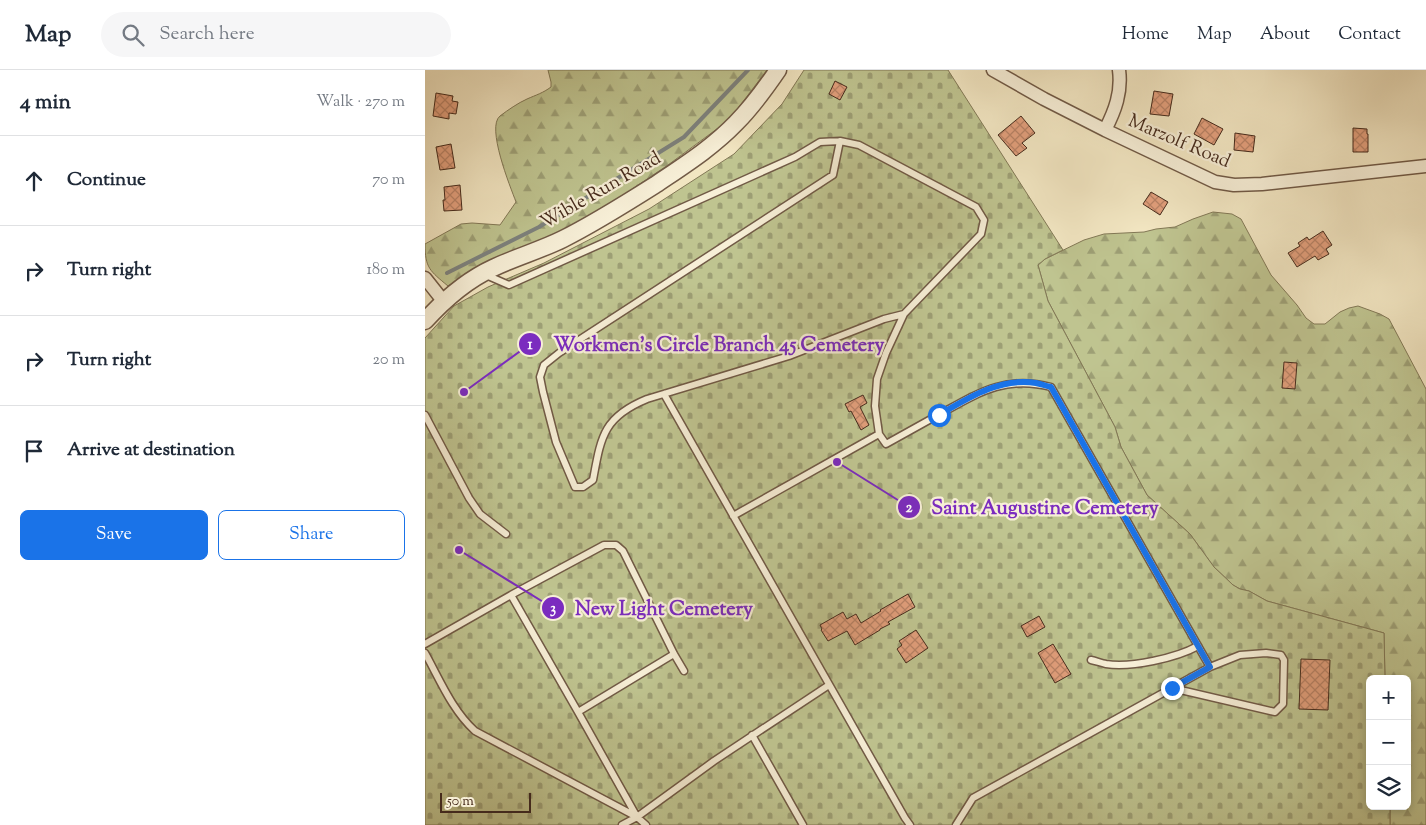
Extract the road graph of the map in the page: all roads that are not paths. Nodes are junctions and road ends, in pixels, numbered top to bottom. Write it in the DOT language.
graph roads {
  1 [pos="778,70"];
  2 [pos="993,70"];
  3 [pos="1119,70"];
  4 [pos="1105,130"];
  5 [pos="840,141"];
  6 [pos="1426,166"];
  7 [pos="483,273"];
  8 [pos="425,278"];
  9 [pos="444,302"];
  10 [pos="905,314"];
  11 [pos="425,321"];
  12 [pos="664,394"];
  13 [pos="425,415"];
  14 [pos="879,434"];
  15 [pos="733,516"];
  16 [pos="507,534"];
  17 [pos="511,595"];
  18 [pos="425,644"];
  19 [pos="1198,646"];
  20 [pos="425,653"];
  21 [pos="673,654"];
  22 [pos="1091,660"];
  23 [pos="1210,667"];
  24 [pos="684,671"];
  25 [pos="829,685"];
  26 [pos="1172,688"];
  27 [pos="578,712"];
  28 [pos="752,735"];
  29 [pos="637,817"];
  30 [pos="622,825"];
  31 [pos="646,825"];
  32 [pos="803,825"];
  33 [pos="911,825"];
  34 [pos="957,825"];
  1 -- 7 [label="street, Wible Run Road"];
  2 -- 4 [label="street, Marzolf Road"];
  3 -- 4 [label="street"];
  4 -- 6 [label="street, Marzolf Road"];
  5 -- 7 [label="lane"];
  5 -- 10 [label="lane"];
  5 -- 12 [label="lane"];
  7 -- 9 [label="street, Wible Run Road"];
  8 -- 9 [label="street"];
  9 -- 11 [label="street, Wible Run Road"];
  10 -- 12 [label="lane"];
  10 -- 14 [label="lane"];
  12 -- 15 [label="lane"];
  13 -- 16 [label="lane"];
  14 -- 15 [label="lane"];
  14 -- 19 [label="lane"];
  15 -- 25 [label="lane"];
  17 -- 18 [label="lane"];
  17 -- 21 [label="lane"];
  17 -- 27 [label="lane"];
  19 -- 22 [label="lane"];
  19 -- 23 [label="lane"];
  20 -- 29 [label="lane"];
  21 -- 24 [label="lane"];
  21 -- 27 [label="lane"];
  23 -- 26 [label="lane"];
  23 -- 26 [label="lane"];
  25 -- 28 [label="lane"];
  25 -- 33 [label="lane"];
  26 -- 34 [label="lane"];
  27 -- 29 [label="lane"];
  28 -- 29 [label="lane"];
  28 -- 32 [label="lane"];
  29 -- 30 [label="lane"];
  29 -- 31 [label="lane"];
}
